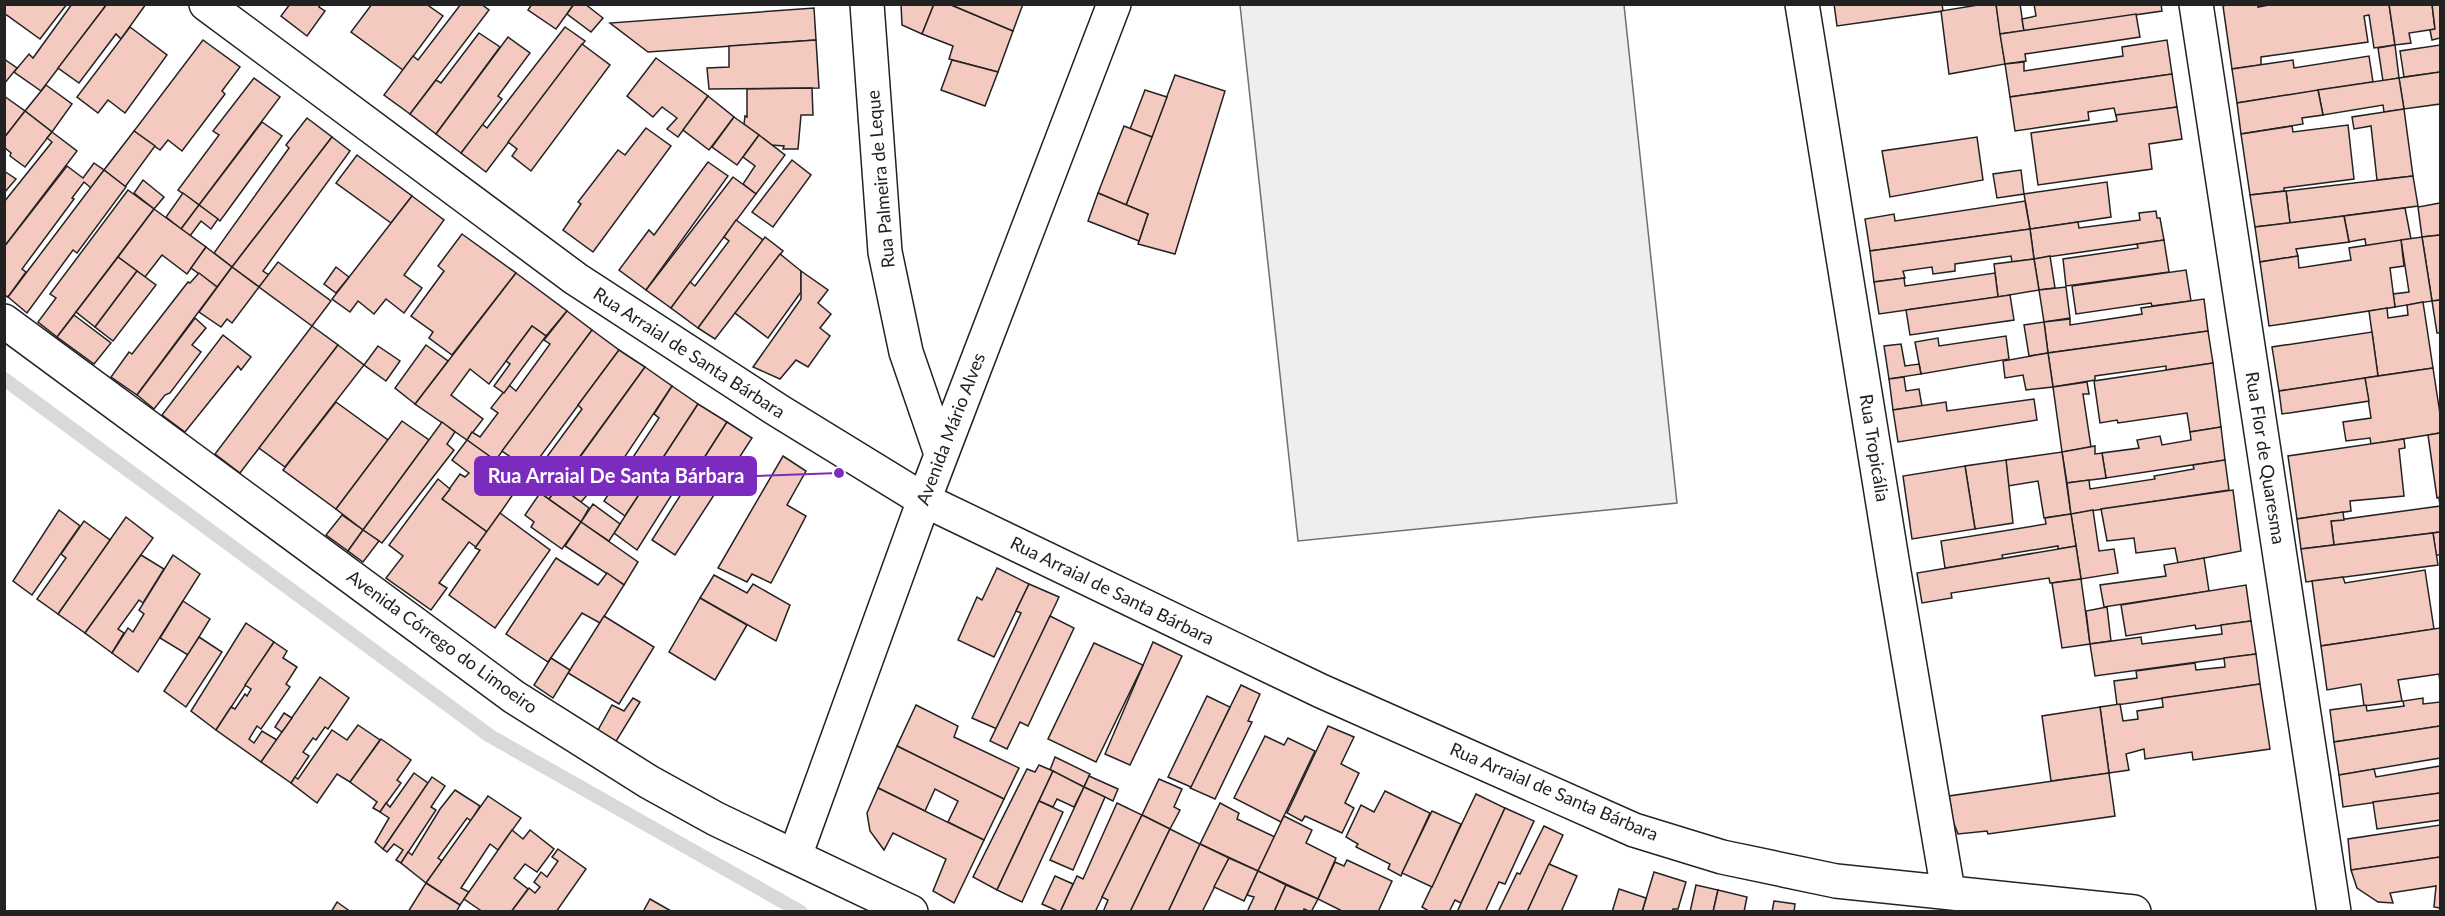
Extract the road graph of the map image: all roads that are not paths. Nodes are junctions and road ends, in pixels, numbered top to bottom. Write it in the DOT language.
graph roads {
  1 [pos="206,4"];
  2 [pos="867,4"];
  3 [pos="1114,4"];
  4 [pos="1802,4"];
  5 [pos="2196,4"];
  6 [pos="4,321"];
  7 [pos="941,454"];
  8 [pos="924,500"];
  9 [pos="795,856"];
  10 [pos="1948,891"];
  11 [pos="912,912"];
  12 [pos="2134,912"];
  13 [pos="2334,912"];
  1 -- 8 [label="street, Rua Arraial de Santa Bárbara"];
  2 -- 7 [label="street, Rua Palmeira de Leque"];
  3 -- 7 [label="street, Avenida Mário Alves"];
  4 -- 10 [label="street, Rua Tropicália"];
  5 -- 13 [label="street, Rua Flor de Quaresma"];
  6 -- 9 [label="street, Avenida Córrego do Limoeiro"];
  7 -- 8 [label="street, Avenida Mário Alves"];
  8 -- 9 [label="street, Avenida Mário Alves"];
  8 -- 10 [label="street, Rua Arraial de Santa Bárbara"];
  9 -- 11 [label="street, Avenida Córrego do Limoeiro"];
  10 -- 12 [label="street, Rua Arraial de Santa Bárbara"];
}
